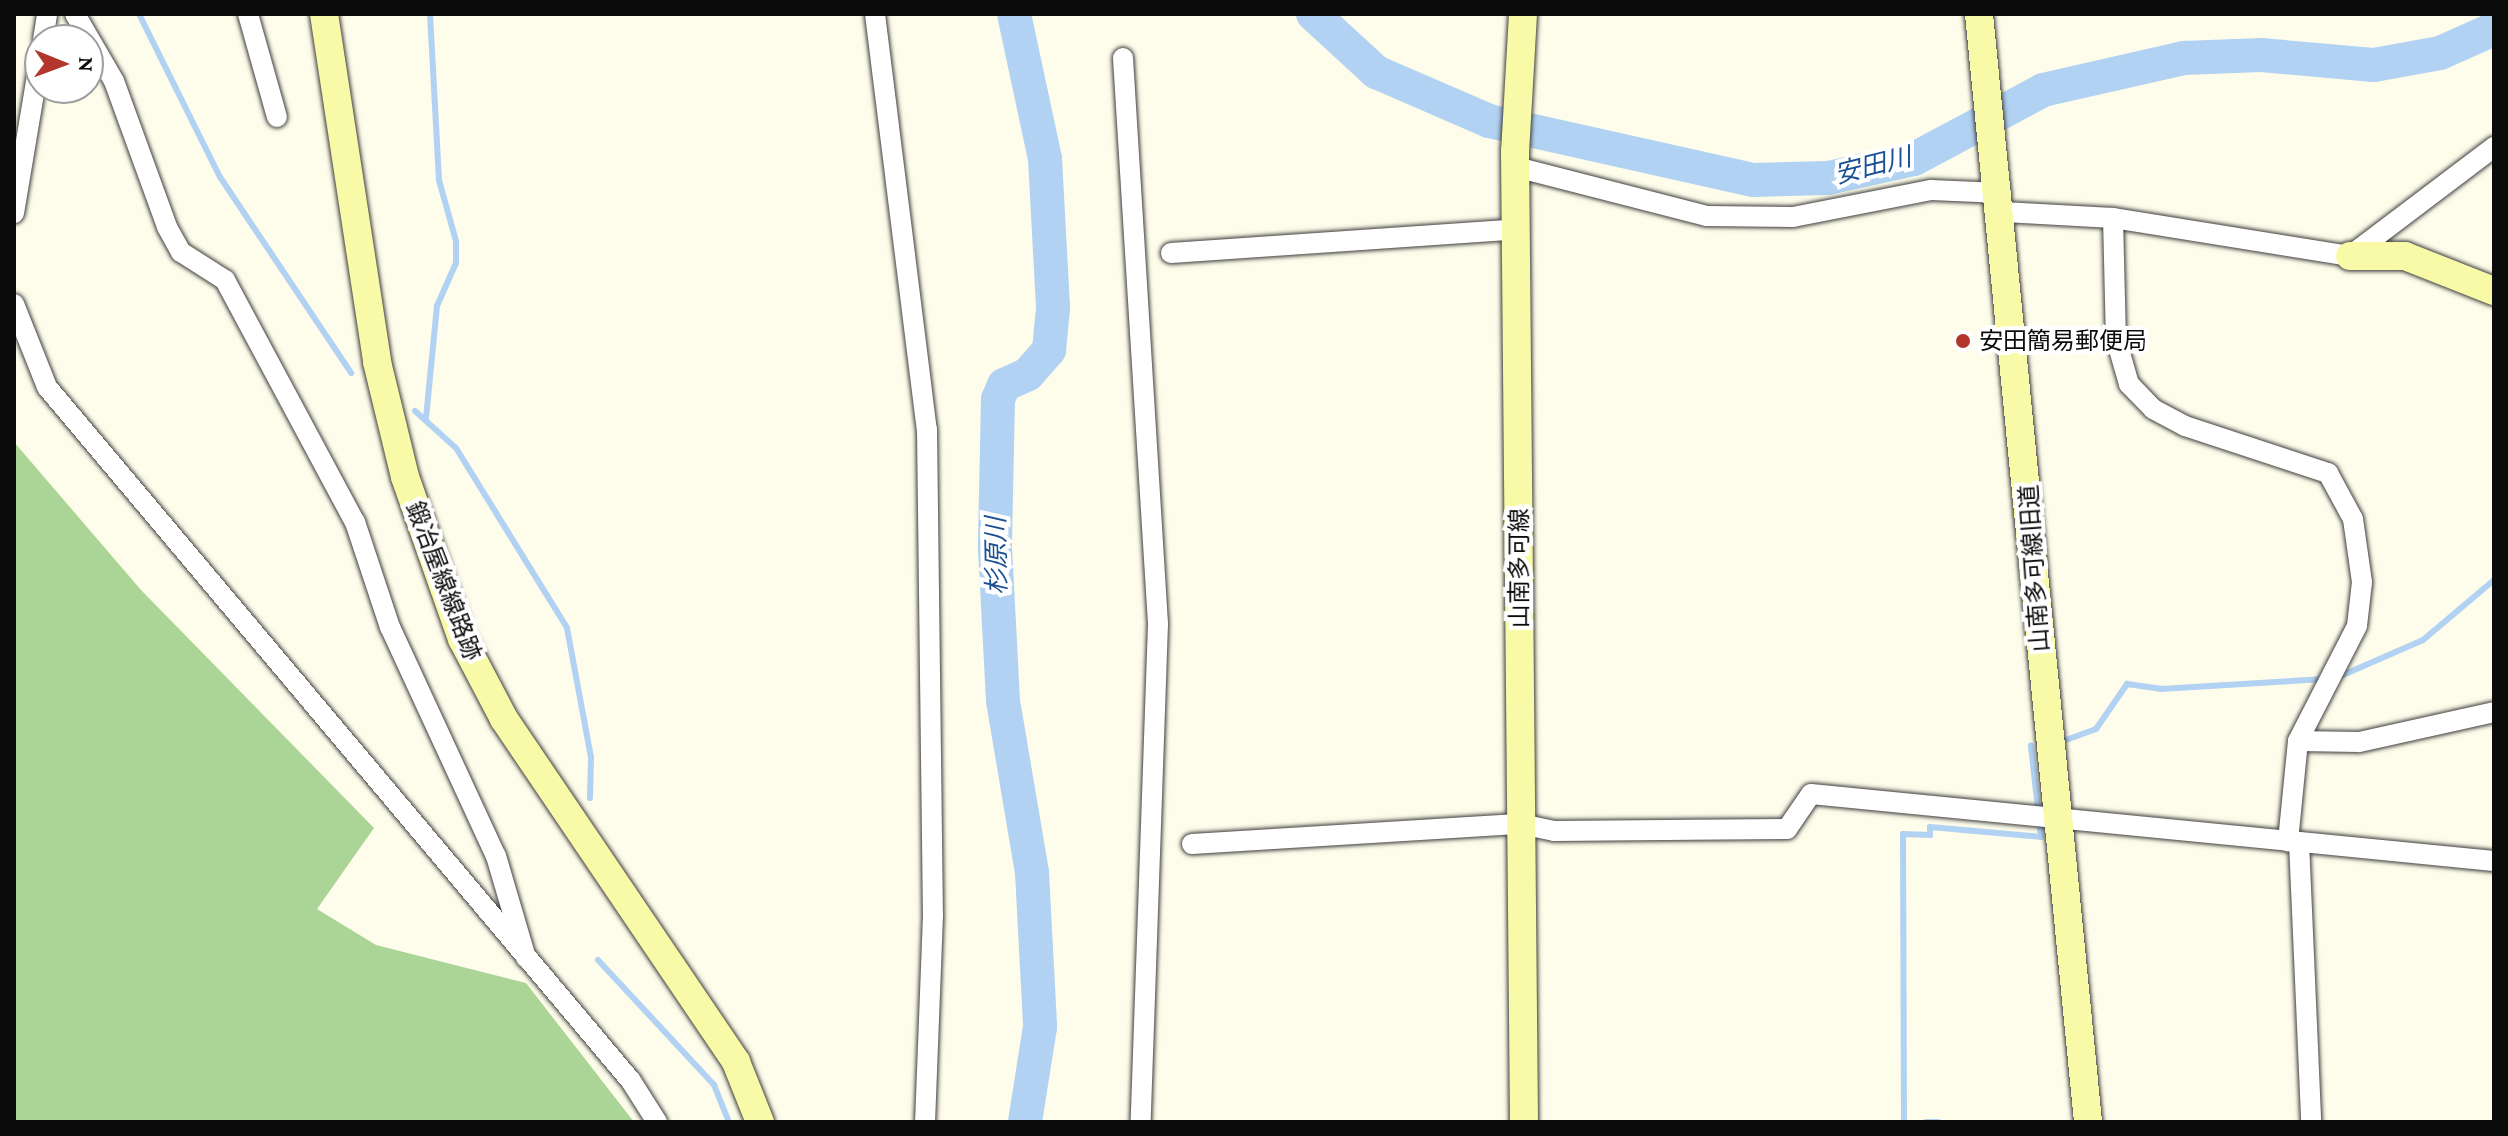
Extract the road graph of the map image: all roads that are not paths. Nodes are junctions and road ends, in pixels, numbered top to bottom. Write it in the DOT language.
graph roads {
  1 [pos="75,14"];
  2 [pos="248,14"];
  3 [pos="324,14"];
  4 [pos="875,14"];
  5 [pos="1523,14"];
  6 [pos="1979,14"];
  7 [pos="1123,58"];
  8 [pos="32,104"];
  9 [pos="277,117"];
  10 [pos="2494,147"];
  11 [pos="1515,159"];
  12 [pos="2002,202"];
  13 [pos="14,213"];
  14 [pos="2113,218"];
  15 [pos="1517,236"];
  16 [pos="1171,253"];
  17 [pos="2350,256"];
  18 [pos="2494,291"];
  19 [pos="14,304"];
  20 [pos="2494,712"];
  21 [pos="2298,741"];
  22 [pos="2058,822"];
  23 [pos="1521,824"];
  24 [pos="2293,842"];
  25 [pos="1192,844"];
  26 [pos="2494,861"];
  27 [pos="526,958"];
  28 [pos="657,1122"];
  29 [pos="760,1122"];
  30 [pos="925,1122"];
  31 [pos="1141,1122"];
  32 [pos="1524,1122"];
  33 [pos="2088,1122"];
  34 [pos="2311,1122"];
  1 -- 27 [label="street"];
  2 -- 9 [label="street"];
  3 -- 29 [label="street, 鍛冶屋線線路跡"];
  4 -- 30 [label="street"];
  5 -- 11 [label="street, 山南多可線"];
  6 -- 12 [label="street, 山南多可線旧道"];
  7 -- 31 [label="street"];
  8 -- 13 [label="street"];
  10 -- 17 [label="street"];
  11 -- 12 [label="street"];
  11 -- 15 [label="street, 山南多可線"];
  12 -- 14 [label="street"];
  12 -- 22 [label="street, 山南多可線旧道"];
  14 -- 17 [label="street"];
  14 -- 21 [label="street"];
  15 -- 16 [label="street"];
  15 -- 23 [label="street, 山南多可線"];
  17 -- 18 [label="street"];
  19 -- 27 [label="street"];
  20 -- 21 [label="street"];
  21 -- 24 [label="street"];
  22 -- 23 [label="street"];
  22 -- 24 [label="street"];
  22 -- 33 [label="street, 山南多可線旧道"];
  23 -- 25 [label="street"];
  23 -- 32 [label="street, 山南多可線"];
  24 -- 26 [label="street"];
  24 -- 34 [label="street"];
  27 -- 28 [label="street"];
}
